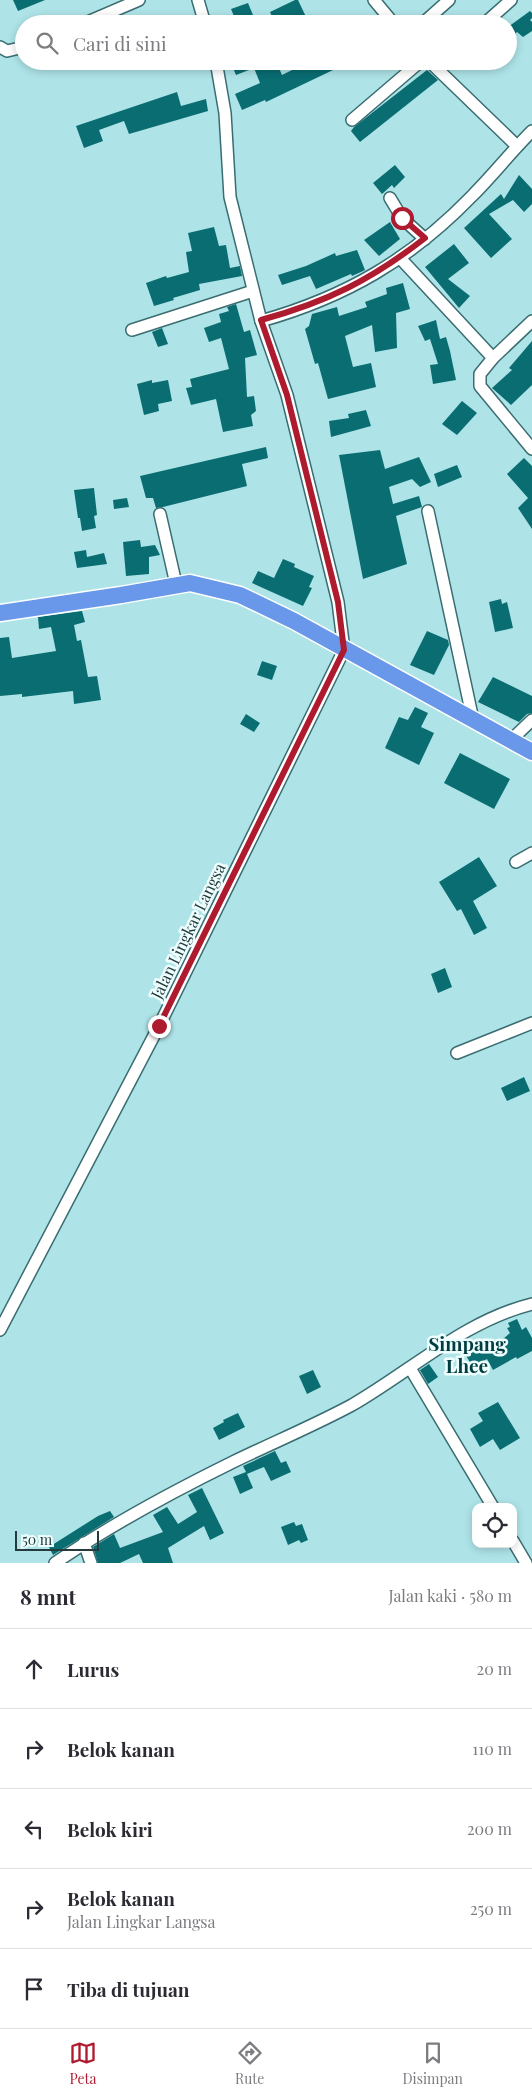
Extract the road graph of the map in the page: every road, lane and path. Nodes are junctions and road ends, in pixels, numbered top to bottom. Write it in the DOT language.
graph roads {
  1 [pos="139,0"];
  2 [pos="198,0"];
  3 [pos="374,0"];
  4 [pos="449,0"];
  5 [pos="511,0"];
  6 [pos="104,15"];
  7 [pos="202,15"];
  8 [pos="386,15"];
  9 [pos="432,15"];
  10 [pos="494,15"];
  11 [pos="0,47"];
  12 [pos="15,50"];
  13 [pos="218,70"];
  14 [pos="410,70"];
  15 [pos="442,70"];
  16 [pos="352,120"];
  17 [pos="532,131"];
  18 [pos="517,146"];
  19 [pos="390,198"];
  20 [pos="425,238"];
  21 [pos="400,258"];
  22 [pos="254,292"];
  23 [pos="261,320"];
  24 [pos="532,321"];
  25 [pos="132,330"];
  26 [pos="493,358"];
  27 [pos="531,445"];
  28 [pos="428,511"];
  29 [pos="160,514"];
  30 [pos="176,584"];
  31 [pos="0,613"];
  32 [pos="344,650"];
  33 [pos="473,720"];
  34 [pos="532,720"];
  35 [pos="510,740"];
  36 [pos="531,750"];
  37 [pos="532,853"];
  38 [pos="516,862"];
  39 [pos="531,1027"];
  40 [pos="458,1053"];
  41 [pos="532,1304"];
  42 [pos="0,1330"];
  43 [pos="410,1368"];
  44 [pos="490,1503"];
  45 [pos="84,1543"];
  46 [pos="517,1548"];
  47 [pos="55,1563"];
  48 [pos="91,1563"];
  49 [pos="526,1563"];
  1 -- 6 [label="street"];
  2 -- 7 [label="street"];
  3 -- 8 [label="street"];
  4 -- 9 [label="street"];
  5 -- 10 [label="street"];
  11 -- 12 [label="street"];
  13 -- 22 [label="street"];
  14 -- 16 [label="street"];
  15 -- 18 [label="street"];
  17 -- 18 [label="street"];
  18 -- 20 [label="street"];
  19 -- 20 [label="street"];
  20 -- 21 [label="street"];
  21 -- 23 [label="street"];
  21 -- 26 [label="street"];
  22 -- 23 [label="street"];
  22 -- 25 [label="street"];
  23 -- 32 [label="street"];
  24 -- 26 [label="street"];
  26 -- 27 [label="street"];
  28 -- 33 [label="street"];
  29 -- 30 [label="street"];
  30 -- 31 [label="highway"];
  30 -- 32 [label="highway"];
  32 -- 33 [label="highway"];
  32 -- 42 [label="street, Jalan Lingkar Langsa"];
  33 -- 35 [label="highway"];
  34 -- 35 [label="street"];
  35 -- 36 [label="highway"];
  37 -- 38 [label="street"];
  39 -- 40 [label="street"];
  41 -- 43 [label="street"];
  43 -- 44 [label="street"];
  43 -- 45 [label="street"];
  45 -- 47 [label="street"];
  45 -- 48 [label="street"];
  46 -- 49 [label="street"];
}
